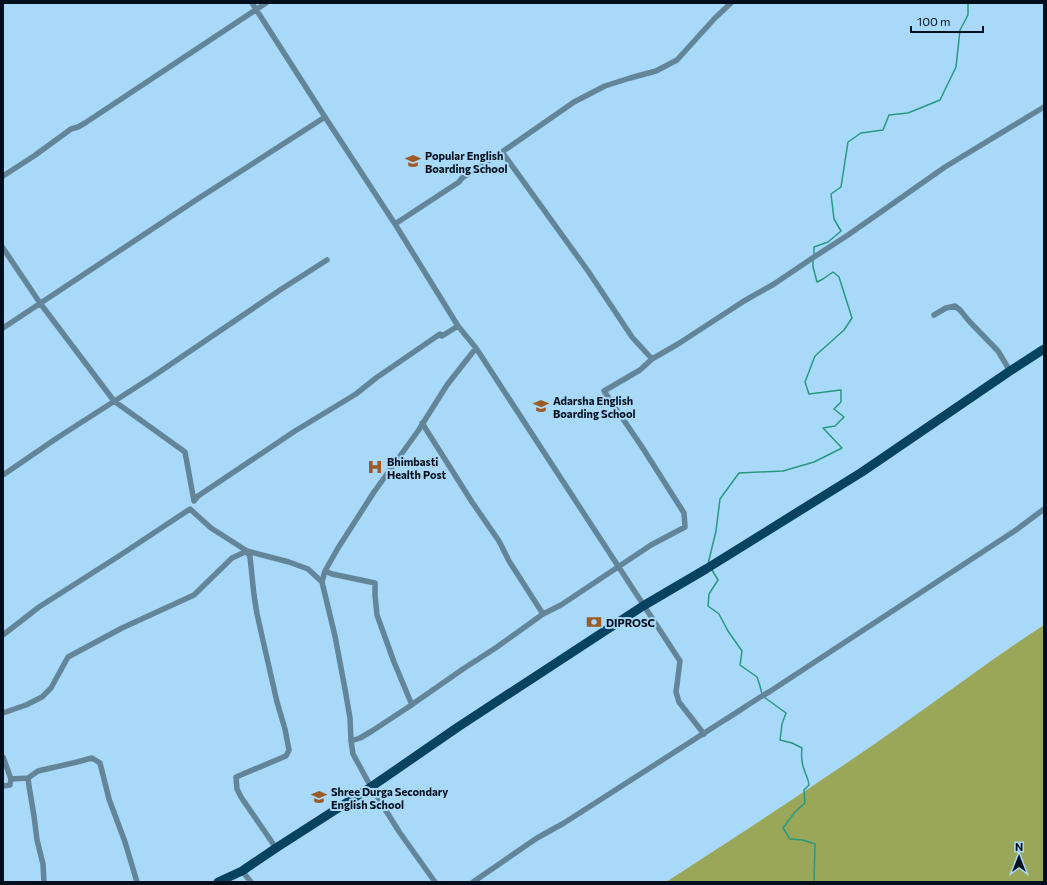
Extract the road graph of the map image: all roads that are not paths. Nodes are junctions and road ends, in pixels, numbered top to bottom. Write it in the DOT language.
graph roads {
  1 [pos="252,3"];
  2 [pos="266,3"];
  3 [pos="731,3"];
  4 [pos="256,9"];
  5 [pos="1044,107"];
  6 [pos="325,117"];
  7 [pos="502,152"];
  8 [pos="3,176"];
  9 [pos="395,224"];
  10 [pos="3,248"];
  11 [pos="327,260"];
  12 [pos="40,303"];
  13 [pos="934,315"];
  14 [pos="458,326"];
  15 [pos="3,328"];
  16 [pos="476,348"];
  17 [pos="1044,349"];
  18 [pos="652,359"];
  19 [pos="1010,371"];
  20 [pos="114,401"];
  21 [pos="422,423"];
  22 [pos="3,475"];
  23 [pos="1044,509"];
  24 [pos="247,551"];
  25 [pos="619,566"];
  26 [pos="325,571"];
  27 [pos="322,582"];
  28 [pos="643,606"];
  29 [pos="543,614"];
  30 [pos="3,635"];
  31 [pos="412,705"];
  32 [pos="3,713"];
  33 [pos="704,734"];
  34 [pos="351,741"];
  35 [pos="3,757"];
  36 [pos="28,778"];
  37 [pos="11,779"];
  38 [pos="3,786"];
  39 [pos="371,787"];
  40 [pos="276,848"];
  41 [pos="242,871"];
  42 [pos="44,882"];
  43 [pos="137,882"];
  44 [pos="218,882"];
  45 [pos="251,882"];
  46 [pos="435,882"];
  47 [pos="473,882"];
  1 -- 4 [label="street"];
  2 -- 4 [label="street"];
  3 -- 7 [label="street"];
  4 -- 6 [label="street"];
  4 -- 8 [label="street"];
  5 -- 18 [label="street"];
  6 -- 9 [label="street"];
  6 -- 12 [label="street"];
  7 -- 9 [label="street"];
  7 -- 18 [label="street"];
  9 -- 14 [label="street"];
  10 -- 12 [label="street"];
  11 -- 20 [label="street"];
  12 -- 15 [label="street"];
  12 -- 20 [label="street"];
  13 -- 19 [label="street"];
  14 -- 16 [label="street"];
  14 -- 20 [label="street"];
  16 -- 21 [label="street"];
  16 -- 25 [label="street"];
  17 -- 19 [label="main road"];
  18 -- 25 [label="street"];
  19 -- 28 [label="main road"];
  20 -- 22 [label="street"];
  21 -- 26 [label="street"];
  21 -- 29 [label="street"];
  23 -- 33 [label="street"];
  24 -- 27 [label="street"];
  24 -- 30 [label="street"];
  24 -- 32 [label="street"];
  24 -- 40 [label="street"];
  25 -- 28 [label="street"];
  25 -- 29 [label="street"];
  26 -- 27 [label="street"];
  26 -- 31 [label="street"];
  27 -- 34 [label="street"];
  28 -- 33 [label="street"];
  28 -- 39 [label="main road"];
  29 -- 31 [label="street"];
  31 -- 34 [label="street"];
  33 -- 47 [label="street"];
  34 -- 39 [label="street"];
  35 -- 37 [label="street"];
  36 -- 37 [label="street"];
  36 -- 42 [label="street"];
  36 -- 43 [label="street"];
  37 -- 38 [label="street"];
  39 -- 40 [label="main road"];
  39 -- 46 [label="street"];
  40 -- 41 [label="main road"];
  41 -- 44 [label="main road"];
  41 -- 45 [label="street"];
}
